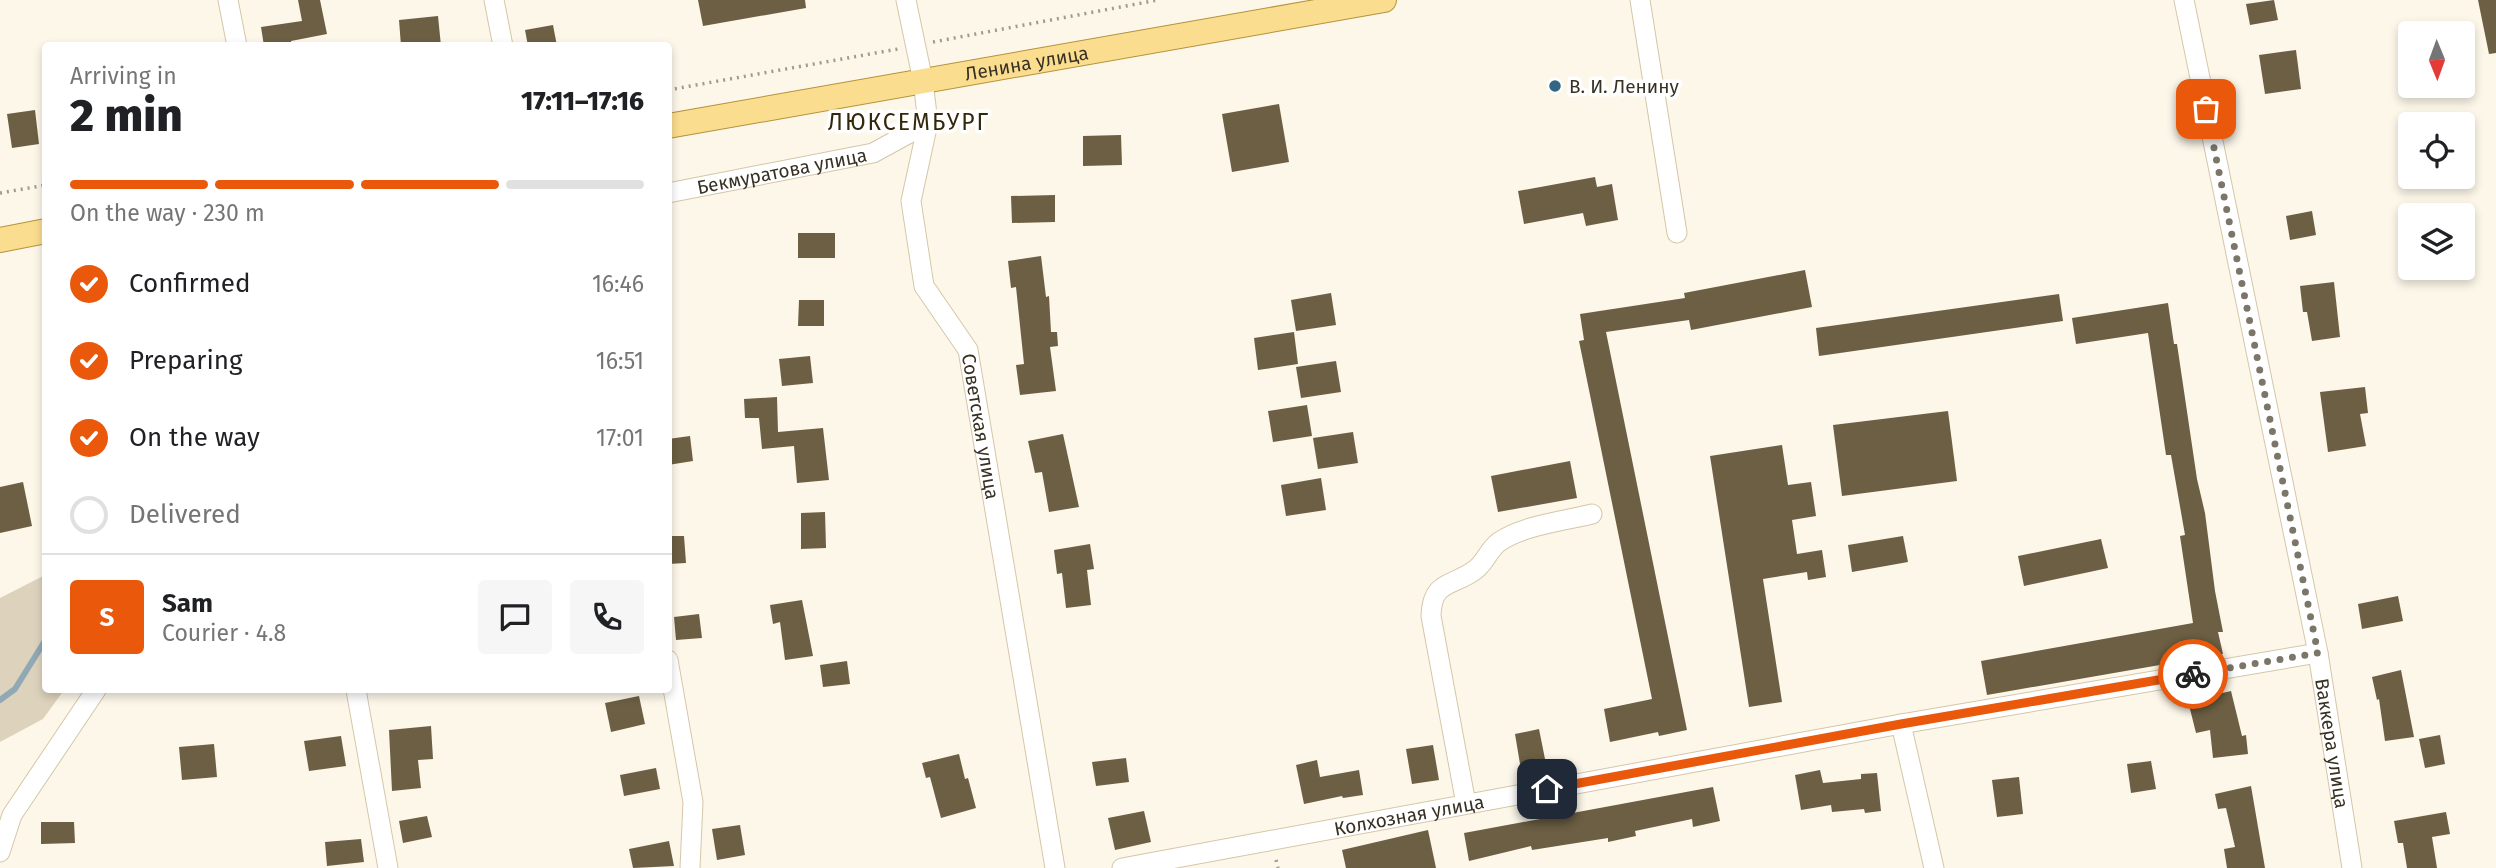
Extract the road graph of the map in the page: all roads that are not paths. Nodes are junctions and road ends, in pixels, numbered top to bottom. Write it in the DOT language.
graph roads {
  1 [pos="228,0"];
  2 [pos="494,0"];
  3 [pos="906,0"];
  4 [pos="1384,0"];
  5 [pos="1640,0"];
  6 [pos="2184,0"];
  7 [pos="236,42"];
  8 [pos="502,42"];
  9 [pos="923,81"];
  10 [pos="928,123"];
  11 [pos="672,125"];
  12 [pos="672,192"];
  13 [pos="42,233"];
  14 [pos="1677,233"];
  15 [pos="0,240"];
  16 [pos="1592,514"];
  17 [pos="2318,653"];
  18 [pos="672,683"];
  19 [pos="94,693"];
  20 [pos="357,693"];
  21 [pos="1901,724"];
  22 [pos="1466,804"];
  23 [pos="0,852"];
  24 [pos="388,868"];
  25 [pos="690,868"];
  26 [pos="1055,868"];
  27 [pos="1122,868"];
  28 [pos="1934,868"];
  29 [pos="2352,868"];
  1 -- 7 [label="street"];
  2 -- 8 [label="street"];
  3 -- 9 [label="street, Советская улица"];
  4 -- 9 [label="main road, Ленина улица"];
  5 -- 14 [label="street"];
  6 -- 17 [label="street, Ваккера улица"];
  9 -- 10 [label="street, Советская улица"];
  9 -- 11 [label="main road, Ленина улица"];
  10 -- 12 [label="street, Бекмуратова улица"];
  10 -- 26 [label="street, Советская улица"];
  13 -- 15 [label="main road"];
  16 -- 22 [label="street"];
  17 -- 21 [label="street, Колхозная улица"];
  17 -- 29 [label="street, Ваккера улица"];
  18 -- 25 [label="street"];
  19 -- 23 [label="street"];
  20 -- 24 [label="street"];
  21 -- 22 [label="street, Колхозная улица"];
  21 -- 28 [label="street"];
  22 -- 27 [label="street, Колхозная улица"];
}
